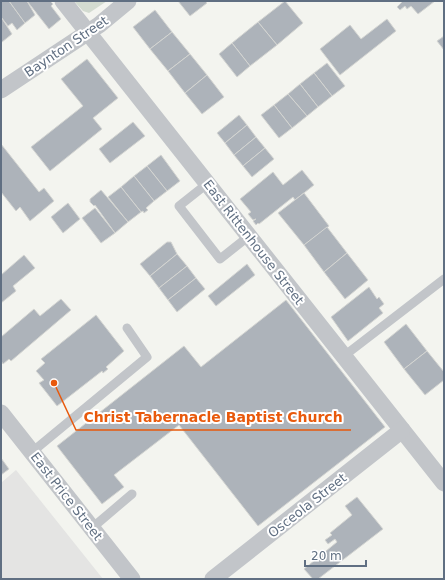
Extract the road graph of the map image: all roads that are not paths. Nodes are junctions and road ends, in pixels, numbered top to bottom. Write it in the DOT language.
graph roads {
  1 [pos="64,1"];
  2 [pos="128,1"];
  3 [pos="88,32"];
  4 [pos="1,90"];
  5 [pos="208,183"];
  6 [pos="249,236"];
  7 [pos="444,279"];
  8 [pos="127,328"];
  9 [pos="344,356"];
  10 [pos="1,413"];
  11 [pos="402,430"];
  12 [pos="32,452"];
  13 [pos="441,473"];
  14 [pos="132,494"];
  15 [pos="92,528"];
  16 [pos="132,579"];
  17 [pos="213,579"];
  1 -- 3 [label="street, East Rittenhouse Street"];
  2 -- 3 [label="street, Baynton Street"];
  3 -- 4 [label="street, Baynton Street"];
  3 -- 5 [label="street, East Rittenhouse Street"];
  5 -- 6 [label="street, East Rittenhouse Street"];
  5 -- 6 [label="lane"];
  6 -- 9 [label="street, East Rittenhouse Street"];
  7 -- 9 [label="lane"];
  8 -- 12 [label="lane"];
  9 -- 11 [label="street, East Rittenhouse Street"];
  10 -- 12 [label="street, East Price Street"];
  11 -- 13 [label="street, East Rittenhouse Street"];
  11 -- 17 [label="street, Osceola Street"];
  12 -- 15 [label="street, East Price Street"];
  14 -- 15 [label="lane"];
  15 -- 16 [label="street, East Price Street"];
}
